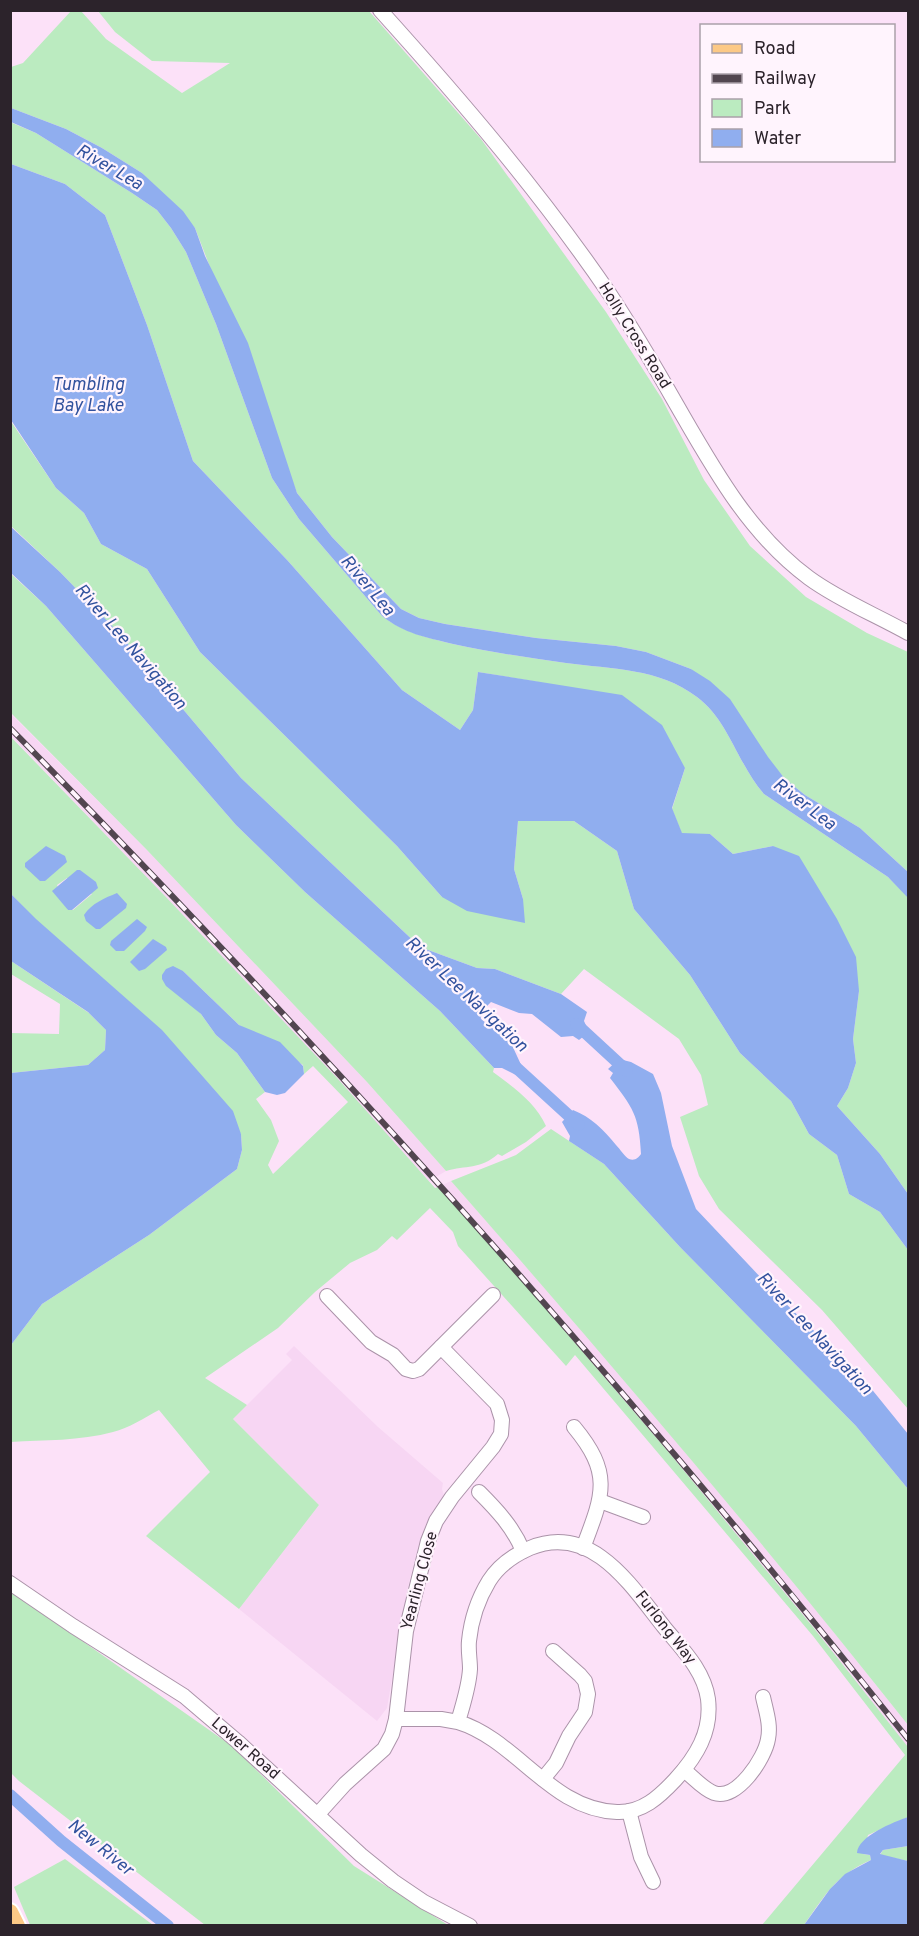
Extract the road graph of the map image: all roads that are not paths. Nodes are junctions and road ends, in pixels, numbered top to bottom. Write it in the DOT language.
graph roads {
  1 [pos="380,10"];
  2 [pos="909,633"];
  3 [pos="493,1295"];
  4 [pos="327,1296"];
  5 [pos="441,1347"];
  6 [pos="574,1427"];
  7 [pos="479,1492"];
  8 [pos="600,1502"];
  9 [pos="643,1517"];
  10 [pos="583,1548"];
  11 [pos="523,1551"];
  12 [pos="10,1582"];
  13 [pos="553,1651"];
  14 [pos="763,1697"];
  15 [pos="396,1719"];
  16 [pos="458,1722"];
  17 [pos="684,1770"];
  18 [pos="543,1779"];
  19 [pos="629,1811"];
  20 [pos="318,1814"];
  21 [pos="653,1882"];
  22 [pos="10,1912"];
  23 [pos="17,1926"];
  24 [pos="470,1926"];
  1 -- 2 [label="street, Holly Cross Road"];
  3 -- 5 [label="street"];
  4 -- 5 [label="street"];
  5 -- 15 [label="street, Yearling Close"];
  6 -- 8 [label="street"];
  7 -- 11 [label="street"];
  8 -- 9 [label="street"];
  8 -- 10 [label="street"];
  10 -- 11 [label="street, Furlong Way"];
  10 -- 17 [label="street, Furlong Way"];
  11 -- 16 [label="street, Furlong Way"];
  12 -- 20 [label="street, Lower Road"];
  13 -- 18 [label="street"];
  14 -- 17 [label="street"];
  15 -- 16 [label="street"];
  15 -- 20 [label="street"];
  16 -- 18 [label="street"];
  17 -- 19 [label="street, Furlong Way"];
  18 -- 19 [label="street"];
  19 -- 21 [label="street"];
  20 -- 24 [label="street, Lower Road"];
  22 -- 23 [label="main road"];
}
